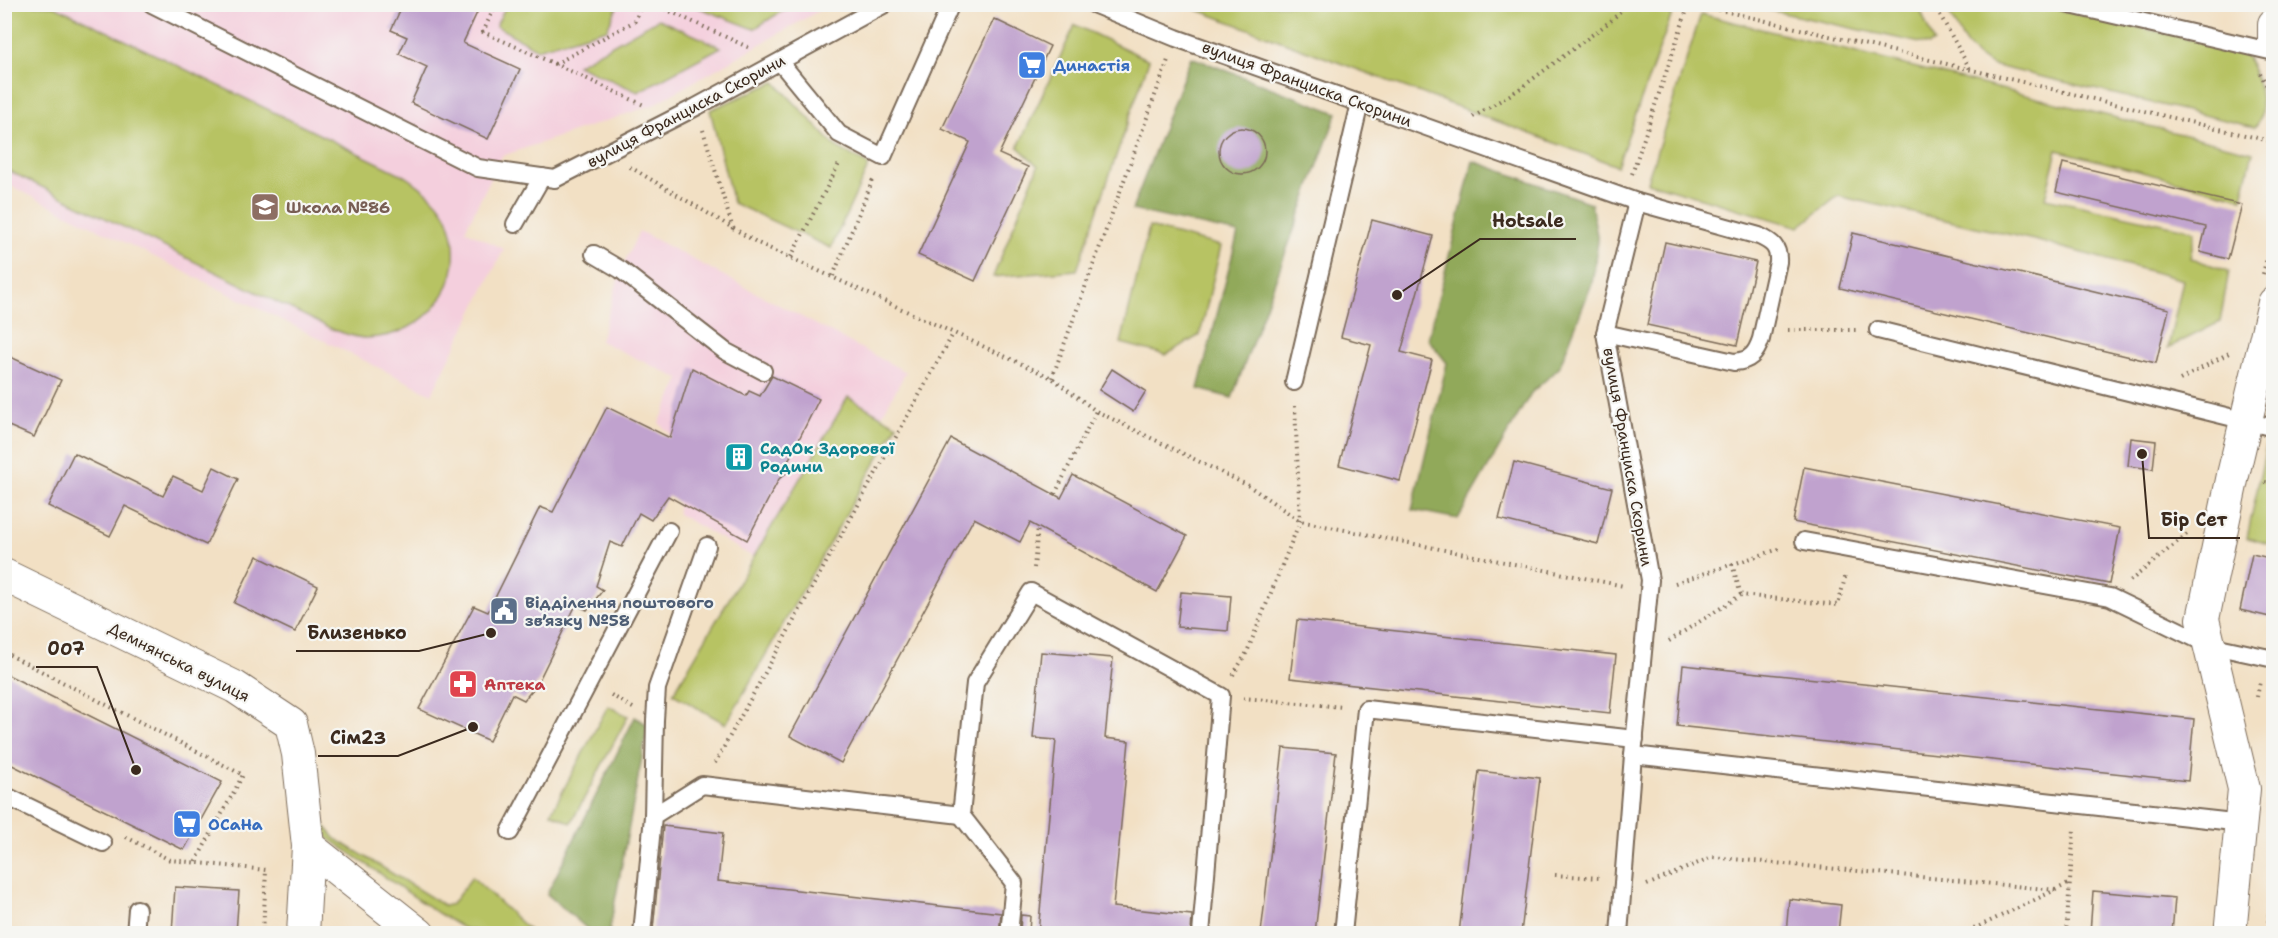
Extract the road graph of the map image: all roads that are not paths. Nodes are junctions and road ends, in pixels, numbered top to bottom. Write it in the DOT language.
graph roads {
  1 [pos="152,4"];
  2 [pos="885,4"];
  3 [pos="951,4"];
  4 [pos="1093,4"];
  5 [pos="2066,4"];
  6 [pos="2274,24"];
  7 [pos="2274,40"];
  8 [pos="2274,52"];
  9 [pos="780,62"];
  10 [pos="1360,103"];
  11 [pos="542,177"];
  12 [pos="1631,200"];
  13 [pos="515,224"];
  14 [pos="594,254"];
  15 [pos="2274,303"];
  16 [pos="1878,330"];
  17 [pos="1605,333"];
  18 [pos="763,371"];
  19 [pos="1294,382"];
  20 [pos="2260,425"];
  21 [pos="669,531"];
  22 [pos="1804,541"];
  23 [pos="707,546"];
  24 [pos="4,575"];
  25 [pos="2209,645"];
  26 [pos="2274,659"];
  27 [pos="1634,747"];
  28 [pos="4,795"];
  29 [pos="961,815"];
  30 [pos="653,816"];
  31 [pos="2242,823"];
  32 [pos="510,832"];
  33 [pos="103,843"];
  34 [pos="308,846"];
  35 [pos="137,909"];
  36 [pos="135,933"];
  37 [pos="303,933"];
  38 [pos="418,933"];
  39 [pos="642,933"];
  40 [pos="1009,933"];
  41 [pos="1201,933"];
  42 [pos="1343,933"];
  43 [pos="1619,933"];
  44 [pos="2230,933"];
  1 -- 11 [label="lane, вулиця Франциска Скорини"];
  2 -- 9 [label="lane, вулиця Франциска Скорини"];
  3 -- 9 [label="lane"];
  4 -- 10 [label="lane, вулиця Франциска Скорини"];
  5 -- 8 [label="lane"];
  6 -- 7 [label="street"];
  9 -- 11 [label="lane, вулиця Франциска Скорини"];
  10 -- 12 [label="lane, вулиця Франциска Скорини"];
  10 -- 19 [label="lane"];
  11 -- 13 [label="lane"];
  12 -- 17 [label="lane, вулиця Франциска Скорини"];
  12 -- 17 [label="lane"];
  14 -- 18 [label="lane"];
  15 -- 20 [label="street"];
  16 -- 20 [label="lane"];
  17 -- 27 [label="lane, вулиця Франциска Скорини"];
  20 -- 25 [label="street"];
  21 -- 32 [label="lane"];
  22 -- 25 [label="lane"];
  23 -- 30 [label="lane"];
  24 -- 34 [label="street, Демнянська вулиця"];
  25 -- 26 [label="lane"];
  25 -- 31 [label="street"];
  27 -- 31 [label="lane"];
  27 -- 42 [label="lane"];
  27 -- 43 [label="lane, вулиця Франциска Скорини"];
  28 -- 33 [label="lane"];
  29 -- 30 [label="lane"];
  29 -- 40 [label="lane"];
  29 -- 41 [label="lane"];
  30 -- 39 [label="lane"];
  31 -- 44 [label="street"];
  34 -- 37 [label="street, Демнянська вулиця"];
  34 -- 38 [label="street"];
  35 -- 36 [label="lane"];
}
